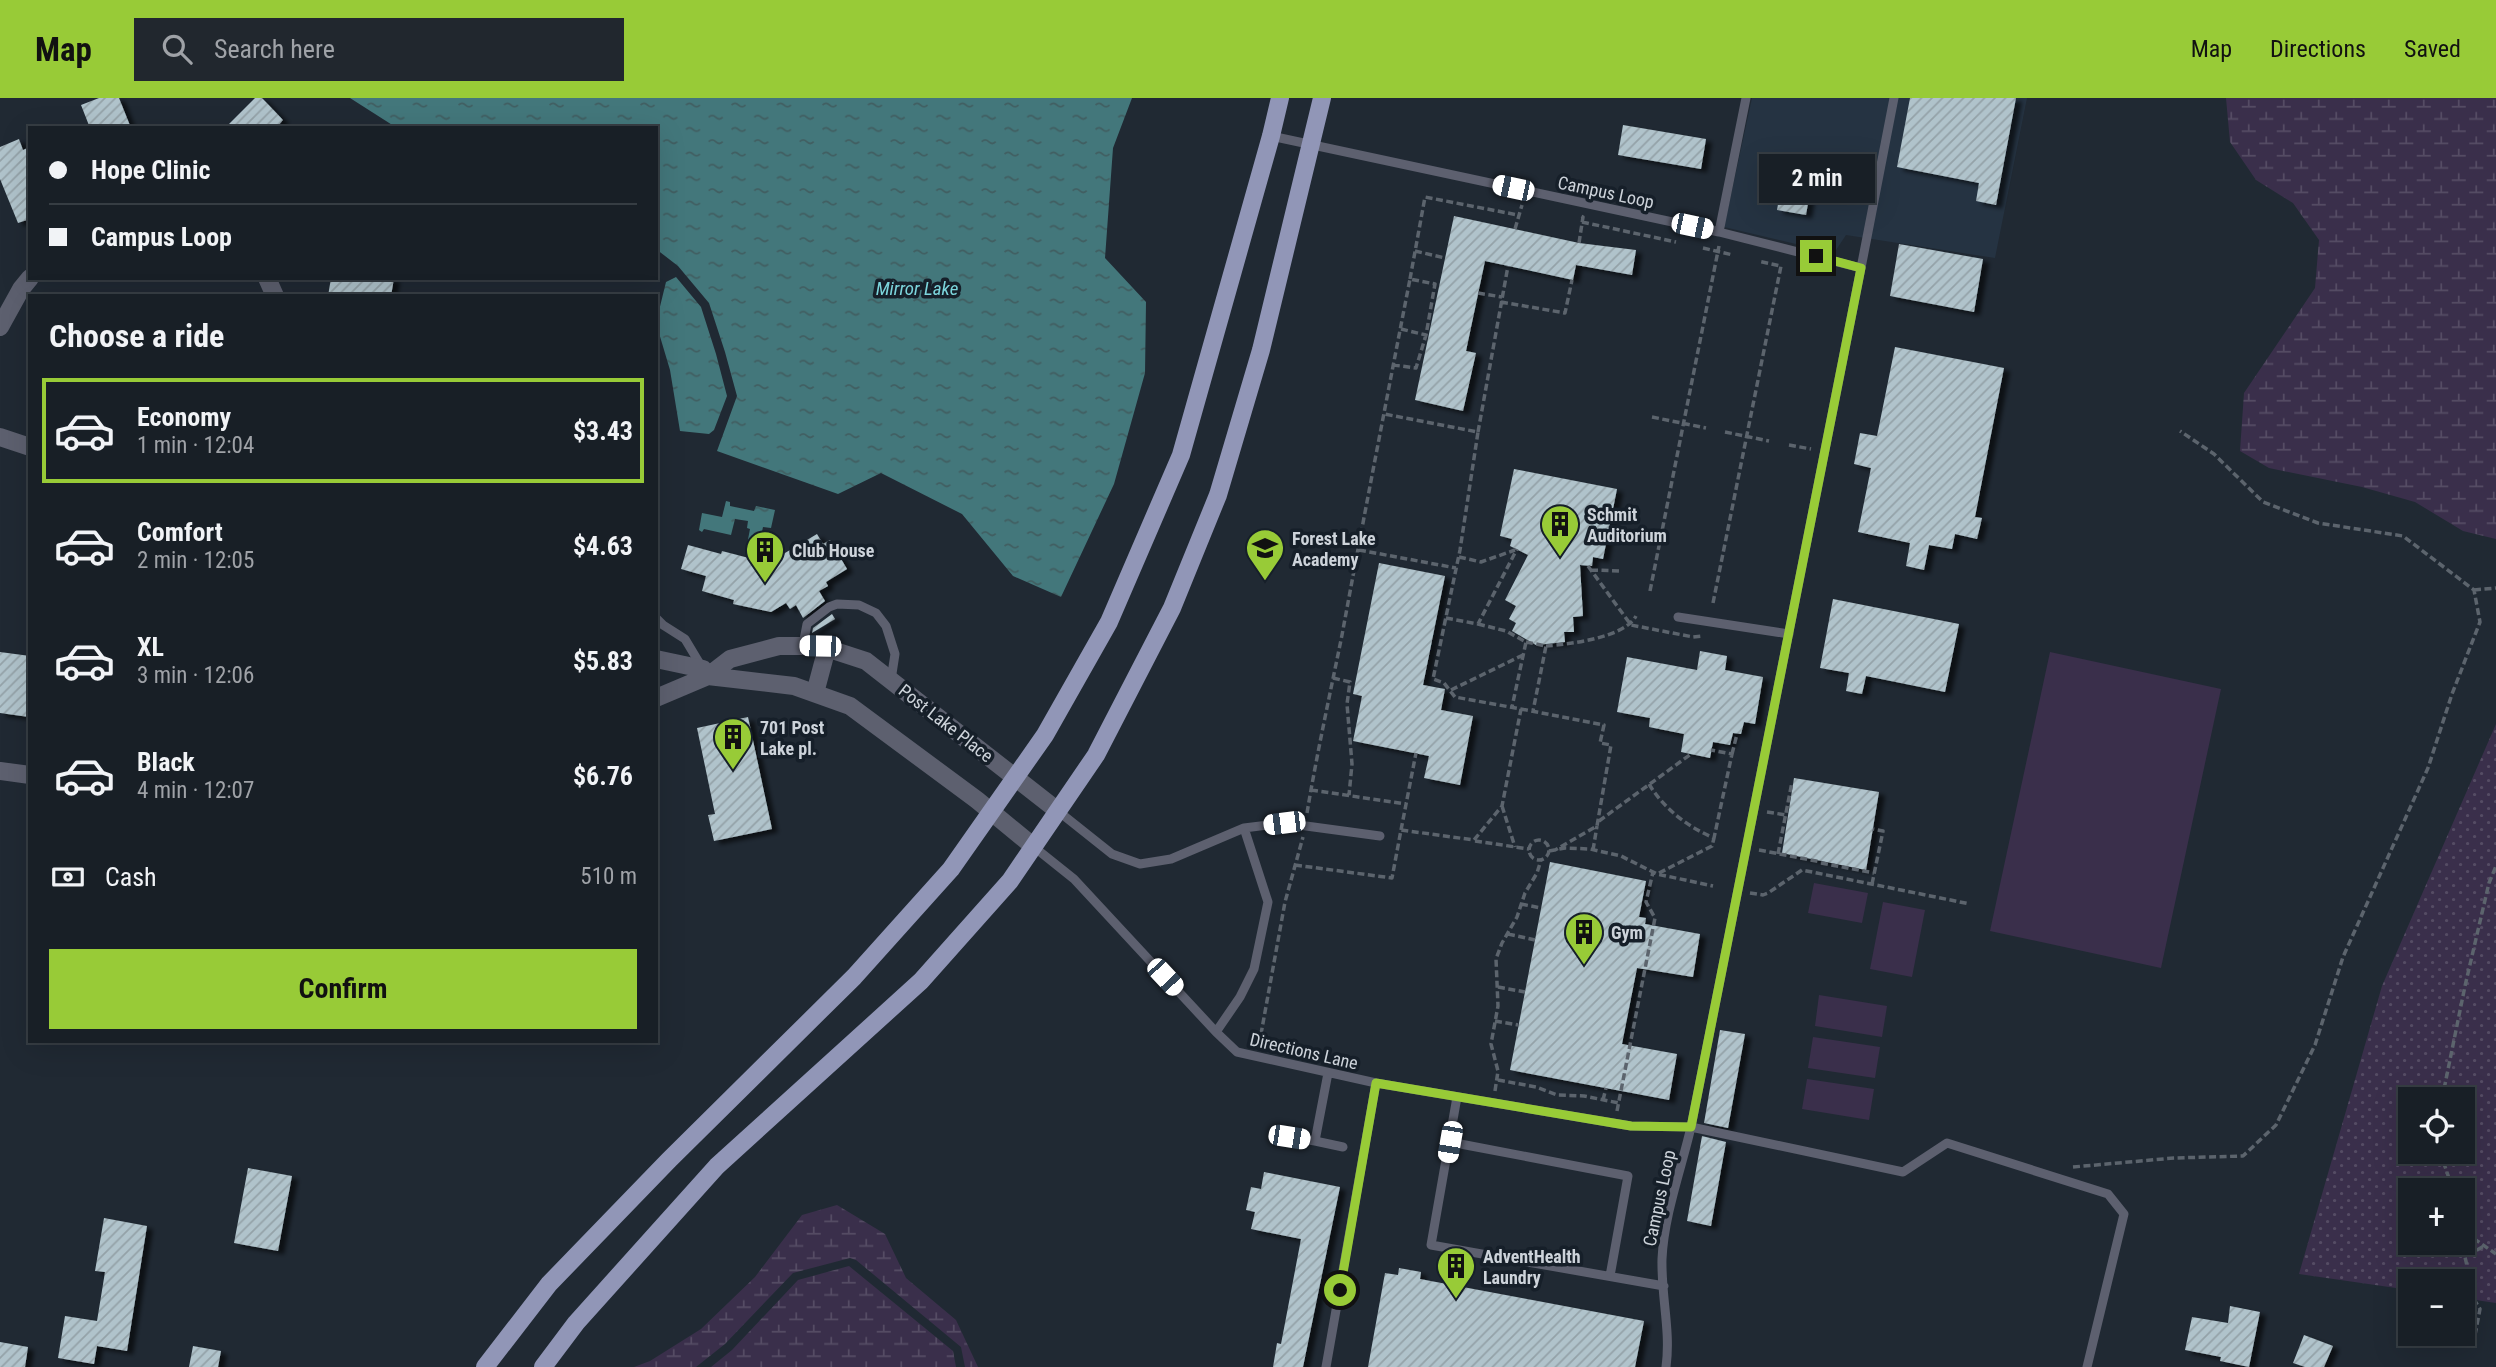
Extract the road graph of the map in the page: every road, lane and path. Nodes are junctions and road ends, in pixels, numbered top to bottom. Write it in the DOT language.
graph roads {
  1 [pos="1280,98"];
  2 [pos="1322,98"];
  3 [pos="1746,98"];
  4 [pos="1894,98"];
  5 [pos="1271,136"];
  6 [pos="1311,145"];
  7 [pos="1533,207"];
  8 [pos="1571,214"];
  9 [pos="1518,215"];
  10 [pos="1582,222"];
  11 [pos="1515,229"];
  12 [pos="1719,232"];
  13 [pos="1676,242"];
  14 [pos="1579,243"];
  15 [pos="1703,248"];
  16 [pos="1415,251"];
  17 [pos="1718,252"];
  18 [pos="1733,255"];
  19 [pos="1445,258"];
  20 [pos="1758,261"];
  21 [pos="1508,266"];
  22 [pos="1861,268"];
  23 [pos="1410,279"];
  24 [pos="28,280"];
  25 [pos="1572,280"];
  26 [pos="1478,293"];
  27 [pos="1502,299"];
  28 [pos="0,327"];
  29 [pos="1401,329"];
  30 [pos="1426,335"];
  31 [pos="1394,365"];
  32 [pos="1384,414"];
  33 [pos="1652,417"];
  34 [pos="1684,424"];
  35 [pos="1706,428"];
  36 [pos="2180,431"];
  37 [pos="1478,432"];
  38 [pos="1725,432"];
  39 [pos="0,437"];
  40 [pos="1747,437"];
  41 [pos="1769,441"];
  42 [pos="1789,445"];
  43 [pos="28,446"];
  44 [pos="1825,452"];
  45 [pos="1358,550"];
  46 [pos="1459,558"];
  47 [pos="1456,568"];
  48 [pos="1620,571"];
  49 [pos="2496,588"];
  50 [pos="2474,590"];
  51 [pos="1650,591"];
  52 [pos="1713,603"];
  53 [pos="1636,616"];
  54 [pos="1678,617"];
  55 [pos="1446,618"];
  56 [pos="658,620"];
  57 [pos="1478,624"];
  58 [pos="1631,625"];
  59 [pos="1789,634"];
  60 [pos="1709,635"];
  61 [pos="1526,642"];
  62 [pos="803,645"];
  63 [pos="1546,646"];
  64 [pos="827,648"];
  65 [pos="1523,655"];
  66 [pos="658,660"];
  67 [pos="705,673"];
  68 [pos="1333,678"];
  69 [pos="891,680"];
  70 [pos="1451,690"];
  71 [pos="815,693"];
  72 [pos="658,697"];
  73 [pos="1512,707"];
  74 [pos="1521,709"];
  75 [pos="1533,711"];
  76 [pos="1737,734"];
  77 [pos="1712,750"];
  78 [pos="1416,753"];
  79 [pos="1690,754"];
  80 [pos="1732,754"];
  81 [pos="0,771"];
  82 [pos="28,775"];
  83 [pos="1015,778"];
  84 [pos="1792,782"];
  85 [pos="1649,784"];
  86 [pos="1311,790"];
  87 [pos="1349,795"];
  88 [pos="1406,804"];
  89 [pos="1502,806"];
  90 [pos="1754,810"];
  91 [pos="991,811"];
  92 [pos="1058,811"];
  93 [pos="1307,813"];
  94 [pos="1786,816"];
  95 [pos="1597,824"];
  96 [pos="1244,828"];
  97 [pos="1873,829"];
  98 [pos="1401,830"];
  99 [pos="1303,836"];
  100 [pos="1380,836"];
  101 [pos="1714,838"];
  102 [pos="1474,841"];
  103 [pos="1034,847"];
  104 [pos="1515,847"];
  105 [pos="1746,848"];
  106 [pos="1529,849"];
  107 [pos="1555,850"];
  108 [pos="1592,850"];
  109 [pos="1549,851"];
  110 [pos="1778,854"];
  111 [pos="1541,860"];
  112 [pos="1811,861"];
  113 [pos="1295,865"];
  114 [pos="2496,866"];
  115 [pos="1852,869"];
  116 [pos="1810,871"];
  117 [pos="1655,873"];
  118 [pos="1874,873"];
  119 [pos="1849,879"];
  120 [pos="1872,884"];
  121 [pos="1713,886"];
  122 [pos="1748,892"];
  123 [pos="1521,904"];
  124 [pos="1970,904"];
  125 [pos="1541,908"];
  126 [pos="1508,934"];
  127 [pos="1535,940"];
  128 [pos="1498,987"];
  129 [pos="1525,992"];
  130 [pos="1495,1021"];
  131 [pos="1518,1026"];
  132 [pos="1216,1032"];
  133 [pos="1258,1047"];
  134 [pos="1328,1073"];
  135 [pos="1497,1080"];
  136 [pos="1376,1083"];
  137 [pos="2444,1087"];
  138 [pos="1605,1088"];
  139 [pos="1457,1097"];
  140 [pos="1603,1100"];
  141 [pos="1493,1103"];
  142 [pos="1619,1103"];
  143 [pos="1615,1123"];
  144 [pos="1691,1127"];
  145 [pos="1289,1137"];
  146 [pos="1315,1141"];
  147 [pos="1450,1142"];
  148 [pos="1343,1147"];
  149 [pos="2035,1171"];
  150 [pos="2475,1240"];
  151 [pos="2484,1246"];
  152 [pos="2496,1254"];
  153 [pos="2468,1269"];
  154 [pos="1610,1276"];
  155 [pos="1664,1286"];
  156 [pos="2475,1301"];
  157 [pos="2475,1335"];
  158 [pos="485,1367"];
  159 [pos="543,1367"];
  160 [pos="1326,1367"];
  161 [pos="1666,1367"];
  162 [pos="2087,1367"];
  1 -- 5 [label="main road"];
  2 -- 6 [label="main road"];
  3 -- 12 [label="lane"];
  4 -- 22 [label="lane"];
  5 -- 6 [label="lane, Campus Loop"];
  5 -- 83 [label="main road"];
  6 -- 12 [label="lane, Campus Loop"];
  6 -- 92 [label="main road"];
  7 -- 9 [label="path"];
  8 -- 10 [label="path"];
  9 -- 11 [label="path"];
  9 -- 16 [label="path"];
  10 -- 13 [label="path"];
  10 -- 14 [label="path"];
  12 -- 17 [label="path"];
  12 -- 22 [label="lane, Campus Loop"];
  15 -- 17 [label="path"];
  16 -- 19 [label="path"];
  16 -- 23 [label="path"];
  17 -- 18 [label="path"];
  17 -- 34 [label="path"];
  20 -- 40 [label="path"];
  21 -- 27 [label="path"];
  22 -- 44 [label="lane, Campus Loop"];
  23 -- 29 [label="path"];
  23 -- 30 [label="path"];
  24 -- 28 [label="street"];
  25 -- 27 [label="path"];
  26 -- 27 [label="path"];
  27 -- 37 [label="path"];
  29 -- 30 [label="path"];
  29 -- 31 [label="path"];
  30 -- 31 [label="path"];
  31 -- 32 [label="path"];
  32 -- 37 [label="path"];
  32 -- 45 [label="path"];
  33 -- 34 [label="path"];
  34 -- 35 [label="path"];
  34 -- 51 [label="path"];
  36 -- 50 [label="path"];
  37 -- 46 [label="path"];
  38 -- 40 [label="path"];
  39 -- 43 [label="street"];
  40 -- 41 [label="path"];
  40 -- 52 [label="path"];
  42 -- 44 [label="path"];
  44 -- 59 [label="lane, Campus Loop"];
  45 -- 47 [label="path"];
  45 -- 68 [label="path"];
  46 -- 47 [label="path"];
  46 -- 57 [label="path"];
  47 -- 55 [label="path"];
  48 -- 58 [label="path"];
  49 -- 50 [label="path"];
  50 -- 149 [label="path"];
  53 -- 58 [label="path"];
  54 -- 59 [label="lane"];
  55 -- 57 [label="path"];
  55 -- 70 [label="path"];
  56 -- 67 [label="lane"];
  57 -- 61 [label="path"];
  58 -- 60 [label="path"];
  58 -- 63 [label="path"];
  59 -- 90 [label="lane, Campus Loop"];
  61 -- 63 [label="path"];
  61 -- 65 [label="path"];
  62 -- 64 [label="street, Post Lake Place"];
  62 -- 67 [label="street, Post Lake Place"];
  62 -- 69 [label="lane"];
  63 -- 75 [label="path"];
  64 -- 69 [label="street, Post Lake Place"];
  64 -- 71 [label="street"];
  65 -- 70 [label="path"];
  65 -- 73 [label="path"];
  66 -- 67 [label="street, Post Lake Place"];
  67 -- 71 [label="street, Post Lake Place"];
  67 -- 72 [label="street, Post Lake Place"];
  68 -- 86 [label="path"];
  68 -- 87 [label="path"];
  69 -- 83 [label="street, Post Lake Place"];
  70 -- 73 [label="path"];
  71 -- 91 [label="street, Post Lake Place"];
  73 -- 74 [label="path"];
  74 -- 75 [label="path"];
  74 -- 89 [label="path"];
  75 -- 95 [label="path"];
  76 -- 80 [label="path"];
  77 -- 80 [label="path"];
  78 -- 88 [label="path"];
  79 -- 85 [label="path"];
  80 -- 101 [label="path"];
  81 -- 82 [label="street"];
  83 -- 91 [label="main road"];
  83 -- 92 [label="street, Post Lake Place"];
  84 -- 94 [label="path"];
  85 -- 95 [label="path"];
  85 -- 101 [label="path"];
  86 -- 87 [label="path"];
  86 -- 93 [label="path"];
  87 -- 88 [label="path"];
  88 -- 98 [label="path"];
  89 -- 102 [label="path"];
  89 -- 104 [label="path"];
  90 -- 94 [label="path"];
  90 -- 105 [label="lane, Campus Loop"];
  91 -- 103 [label="street, Post Lake Place"];
  91 -- 158 [label="main road"];
  92 -- 96 [label="lane"];
  92 -- 103 [label="main road"];
  94 -- 110 [label="path"];
  95 -- 107 [label="path"];
  95 -- 108 [label="path"];
  96 -- 100 [label="lane"];
  96 -- 132 [label="lane"];
  97 -- 118 [label="path"];
  98 -- 102 [label="path"];
  98 -- 113 [label="path"];
  99 -- 113 [label="path"];
  101 -- 117 [label="path"];
  102 -- 104 [label="path"];
  103 -- 132 [label="lane, Directions Lane"];
  103 -- 159 [label="main road"];
  104 -- 106 [label="path"];
  105 -- 110 [label="path"];
  105 -- 144 [label="lane, Campus Loop"];
  106 -- 109 [label="path"];
  106 -- 111 [label="path"];
  107 -- 108 [label="path"];
  107 -- 109 [label="path"];
  108 -- 117 [label="path"];
  109 -- 111 [label="path"];
  110 -- 112 [label="path"];
  111 -- 123 [label="path"];
  112 -- 115 [label="path"];
  112 -- 116 [label="path"];
  113 -- 133 [label="path"];
  114 -- 137 [label="path"];
  115 -- 118 [label="path"];
  115 -- 119 [label="path"];
  116 -- 119 [label="path"];
  116 -- 122 [label="path"];
  117 -- 121 [label="path"];
  117 -- 142 [label="path"];
  118 -- 120 [label="path"];
  119 -- 120 [label="path"];
  120 -- 124 [label="path"];
  123 -- 125 [label="path"];
  123 -- 126 [label="path"];
  126 -- 127 [label="path"];
  126 -- 128 [label="path"];
  128 -- 129 [label="path"];
  128 -- 130 [label="path"];
  130 -- 131 [label="path"];
  130 -- 135 [label="path"];
  132 -- 134 [label="lane, Directions Lane"];
  134 -- 136 [label="lane, Directions Lane"];
  134 -- 146 [label="lane"];
  135 -- 140 [label="path"];
  135 -- 141 [label="path"];
  136 -- 139 [label="lane, Directions Lane"];
  136 -- 160 [label="lane"];
  138 -- 140 [label="path"];
  139 -- 141 [label="lane, Directions Lane"];
  139 -- 147 [label="lane"];
  140 -- 142 [label="path"];
  141 -- 143 [label="lane, Directions Lane"];
  142 -- 143 [label="path"];
  143 -- 144 [label="lane, Directions Lane"];
  144 -- 149 [label="lane, Directions Lane"];
  144 -- 155 [label="lane, Campus Loop"];
  145 -- 146 [label="lane"];
  146 -- 148 [label="lane"];
  147 -- 154 [label="lane"];
  147 -- 154 [label="lane"];
  149 -- 162 [label="lane"];
  150 -- 151 [label="path"];
  151 -- 152 [label="path"];
  151 -- 153 [label="path"];
  154 -- 155 [label="lane"];
  155 -- 161 [label="lane, Campus Loop"];
  156 -- 157 [label="path"];
}
